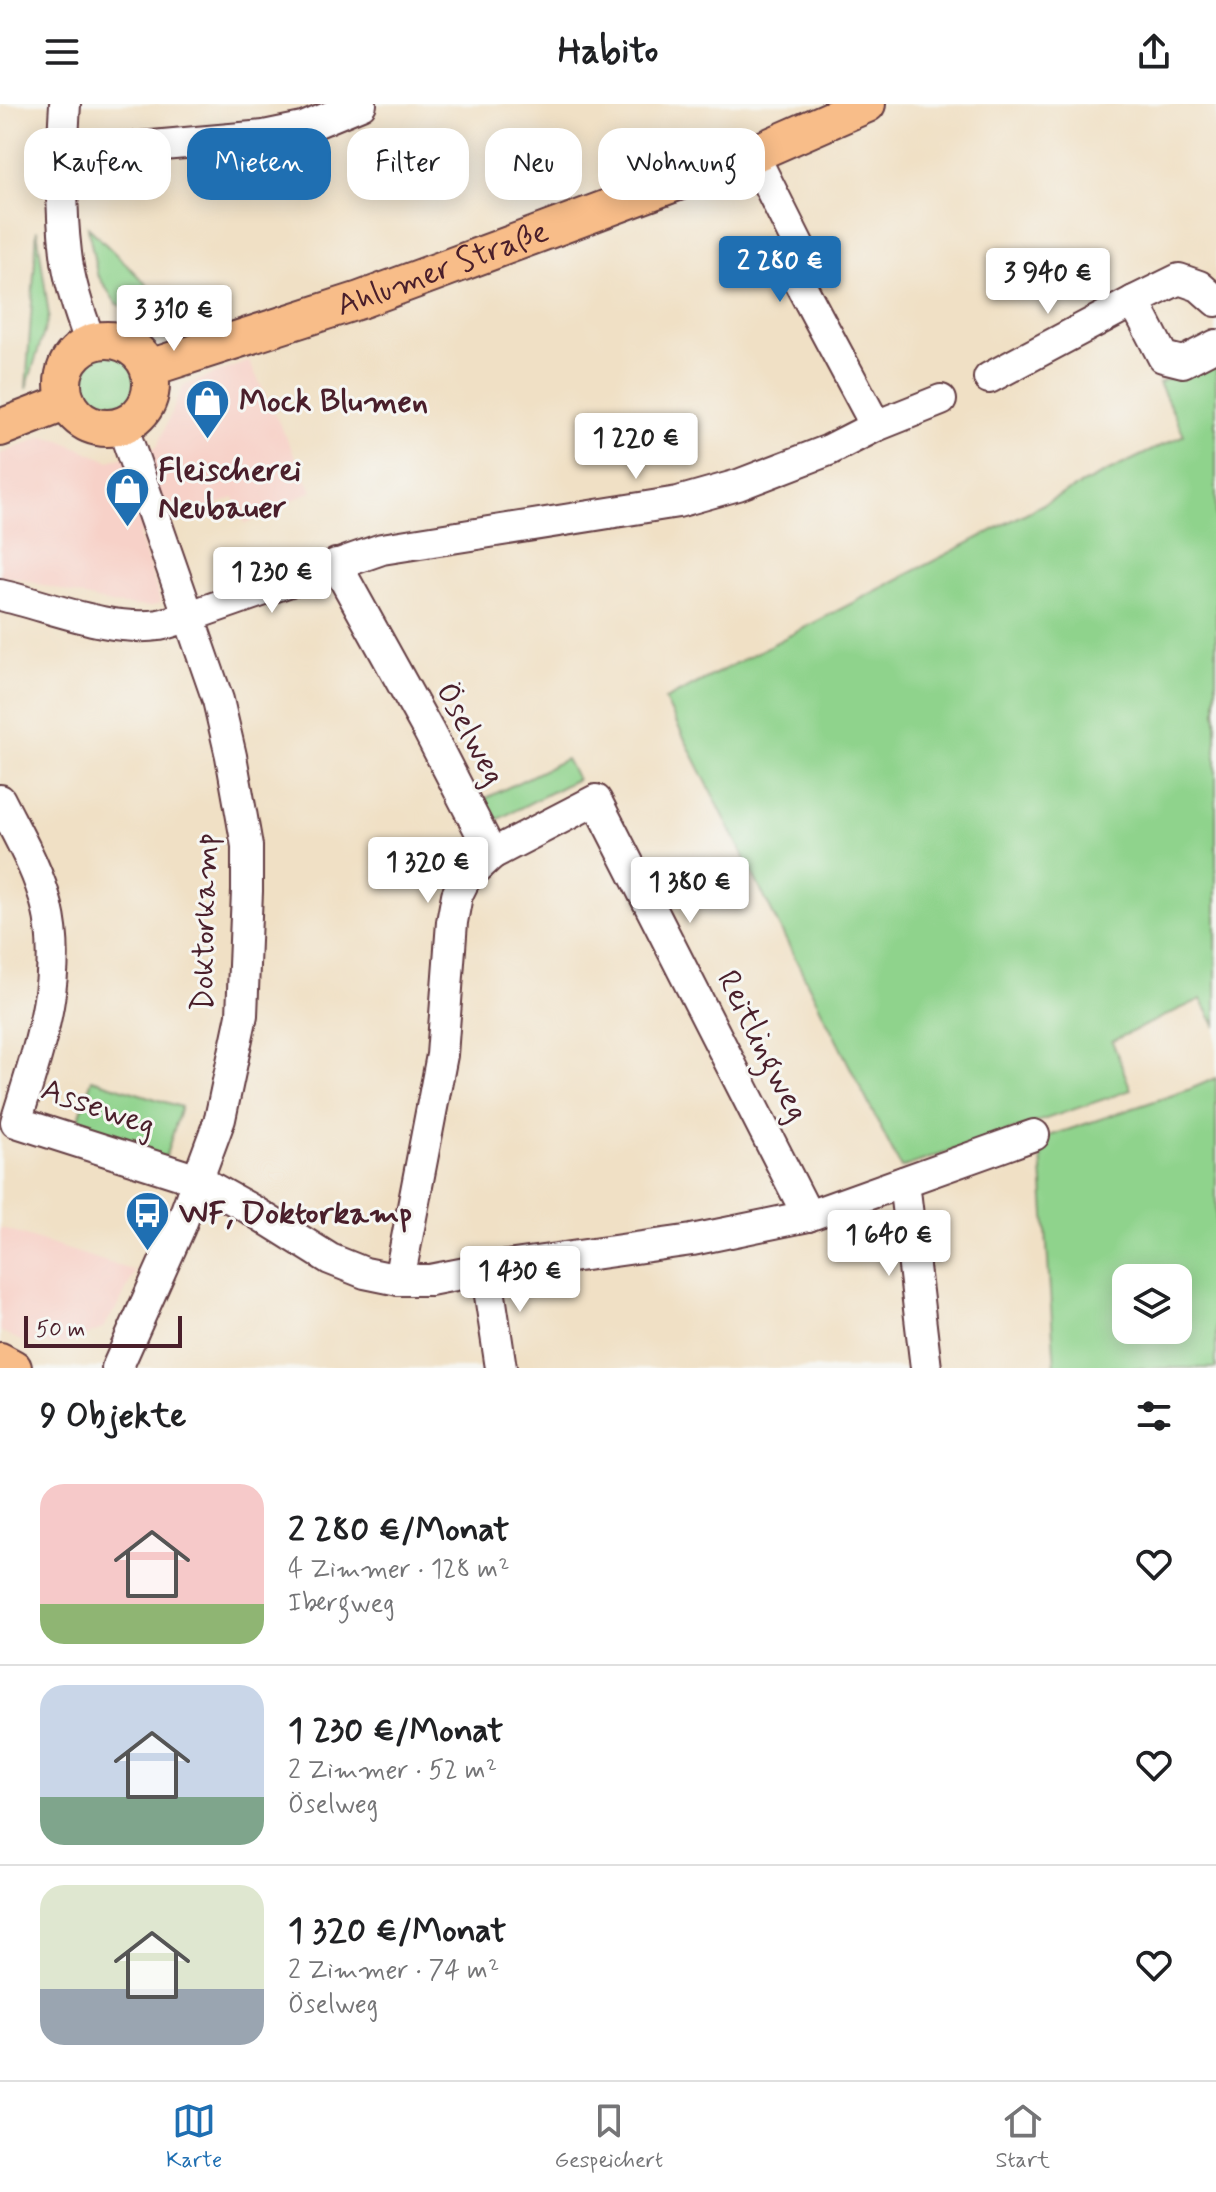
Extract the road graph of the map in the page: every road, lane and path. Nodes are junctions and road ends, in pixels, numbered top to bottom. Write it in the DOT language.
graph roads {
  1 [pos="65,104"];
  2 [pos="361,104"];
  3 [pos="867,104"];
  4 [pos="64,128"];
  5 [pos="171,144"];
  6 [pos="765,149"];
  7 [pos="765,178"];
  8 [pos="64,200"];
  9 [pos="629,200"];
  10 [pos="1134,301"];
  11 [pos="1216,301"];
  12 [pos="91,343"];
  13 [pos="1216,345"];
  14 [pos="149,368"];
  15 [pos="989,378"];
  16 [pos="941,400"];
  17 [pos="67,402"];
  18 [pos="122,425"];
  19 [pos="876,426"];
  20 [pos="0,428"];
  21 [pos="336,564"];
  22 [pos="0,595"];
  23 [pos="190,616"];
  24 [pos="0,800"];
  25 [pos="492,854"];
  26 [pos="1034,1135"];
  27 [pos="198,1180"];
  28 [pos="904,1182"];
  29 [pos="808,1216"];
  30 [pos="486,1269"];
  31 [pos="399,1280"];
  32 [pos="0,1361"];
  33 [pos="13,1368"];
  34 [pos="117,1368"];
  35 [pos="501,1368"];
  36 [pos="926,1368"];
  1 -- 4 [label="street"];
  2 -- 5 [label="street"];
  3 -- 6 [label="main road, Ahlumer Straße"];
  7 -- 19 [label="street"];
  8 -- 12 [label="street"];
  9 -- 14 [label="main road, Ahlumer Straße"];
  10 -- 11 [label="street"];
  10 -- 13 [label="street"];
  10 -- 15 [label="street"];
  12 -- 14 [label="main road"];
  12 -- 17 [label="main road"];
  14 -- 18 [label="main road"];
  16 -- 19 [label="street"];
  17 -- 18 [label="main road"];
  17 -- 20 [label="main road"];
  18 -- 23 [label="street, Doktorkamp"];
  19 -- 21 [label="street"];
  21 -- 23 [label="street"];
  21 -- 25 [label="street, Öselweg"];
  22 -- 23 [label="street"];
  23 -- 27 [label="street, Doktorkamp"];
  24 -- 27 [label="street, Asseweg"];
  25 -- 29 [label="street, Reitlingweg"];
  25 -- 31 [label="street"];
  26 -- 28 [label="street, Asseweg"];
  27 -- 31 [label="street, Asseweg"];
  27 -- 34 [label="street, Doktorkamp"];
  28 -- 29 [label="street, Asseweg"];
  28 -- 36 [label="street"];
  29 -- 30 [label="street, Asseweg"];
  30 -- 31 [label="street, Asseweg"];
  30 -- 35 [label="street"];
  32 -- 33 [label="main road"];
}
